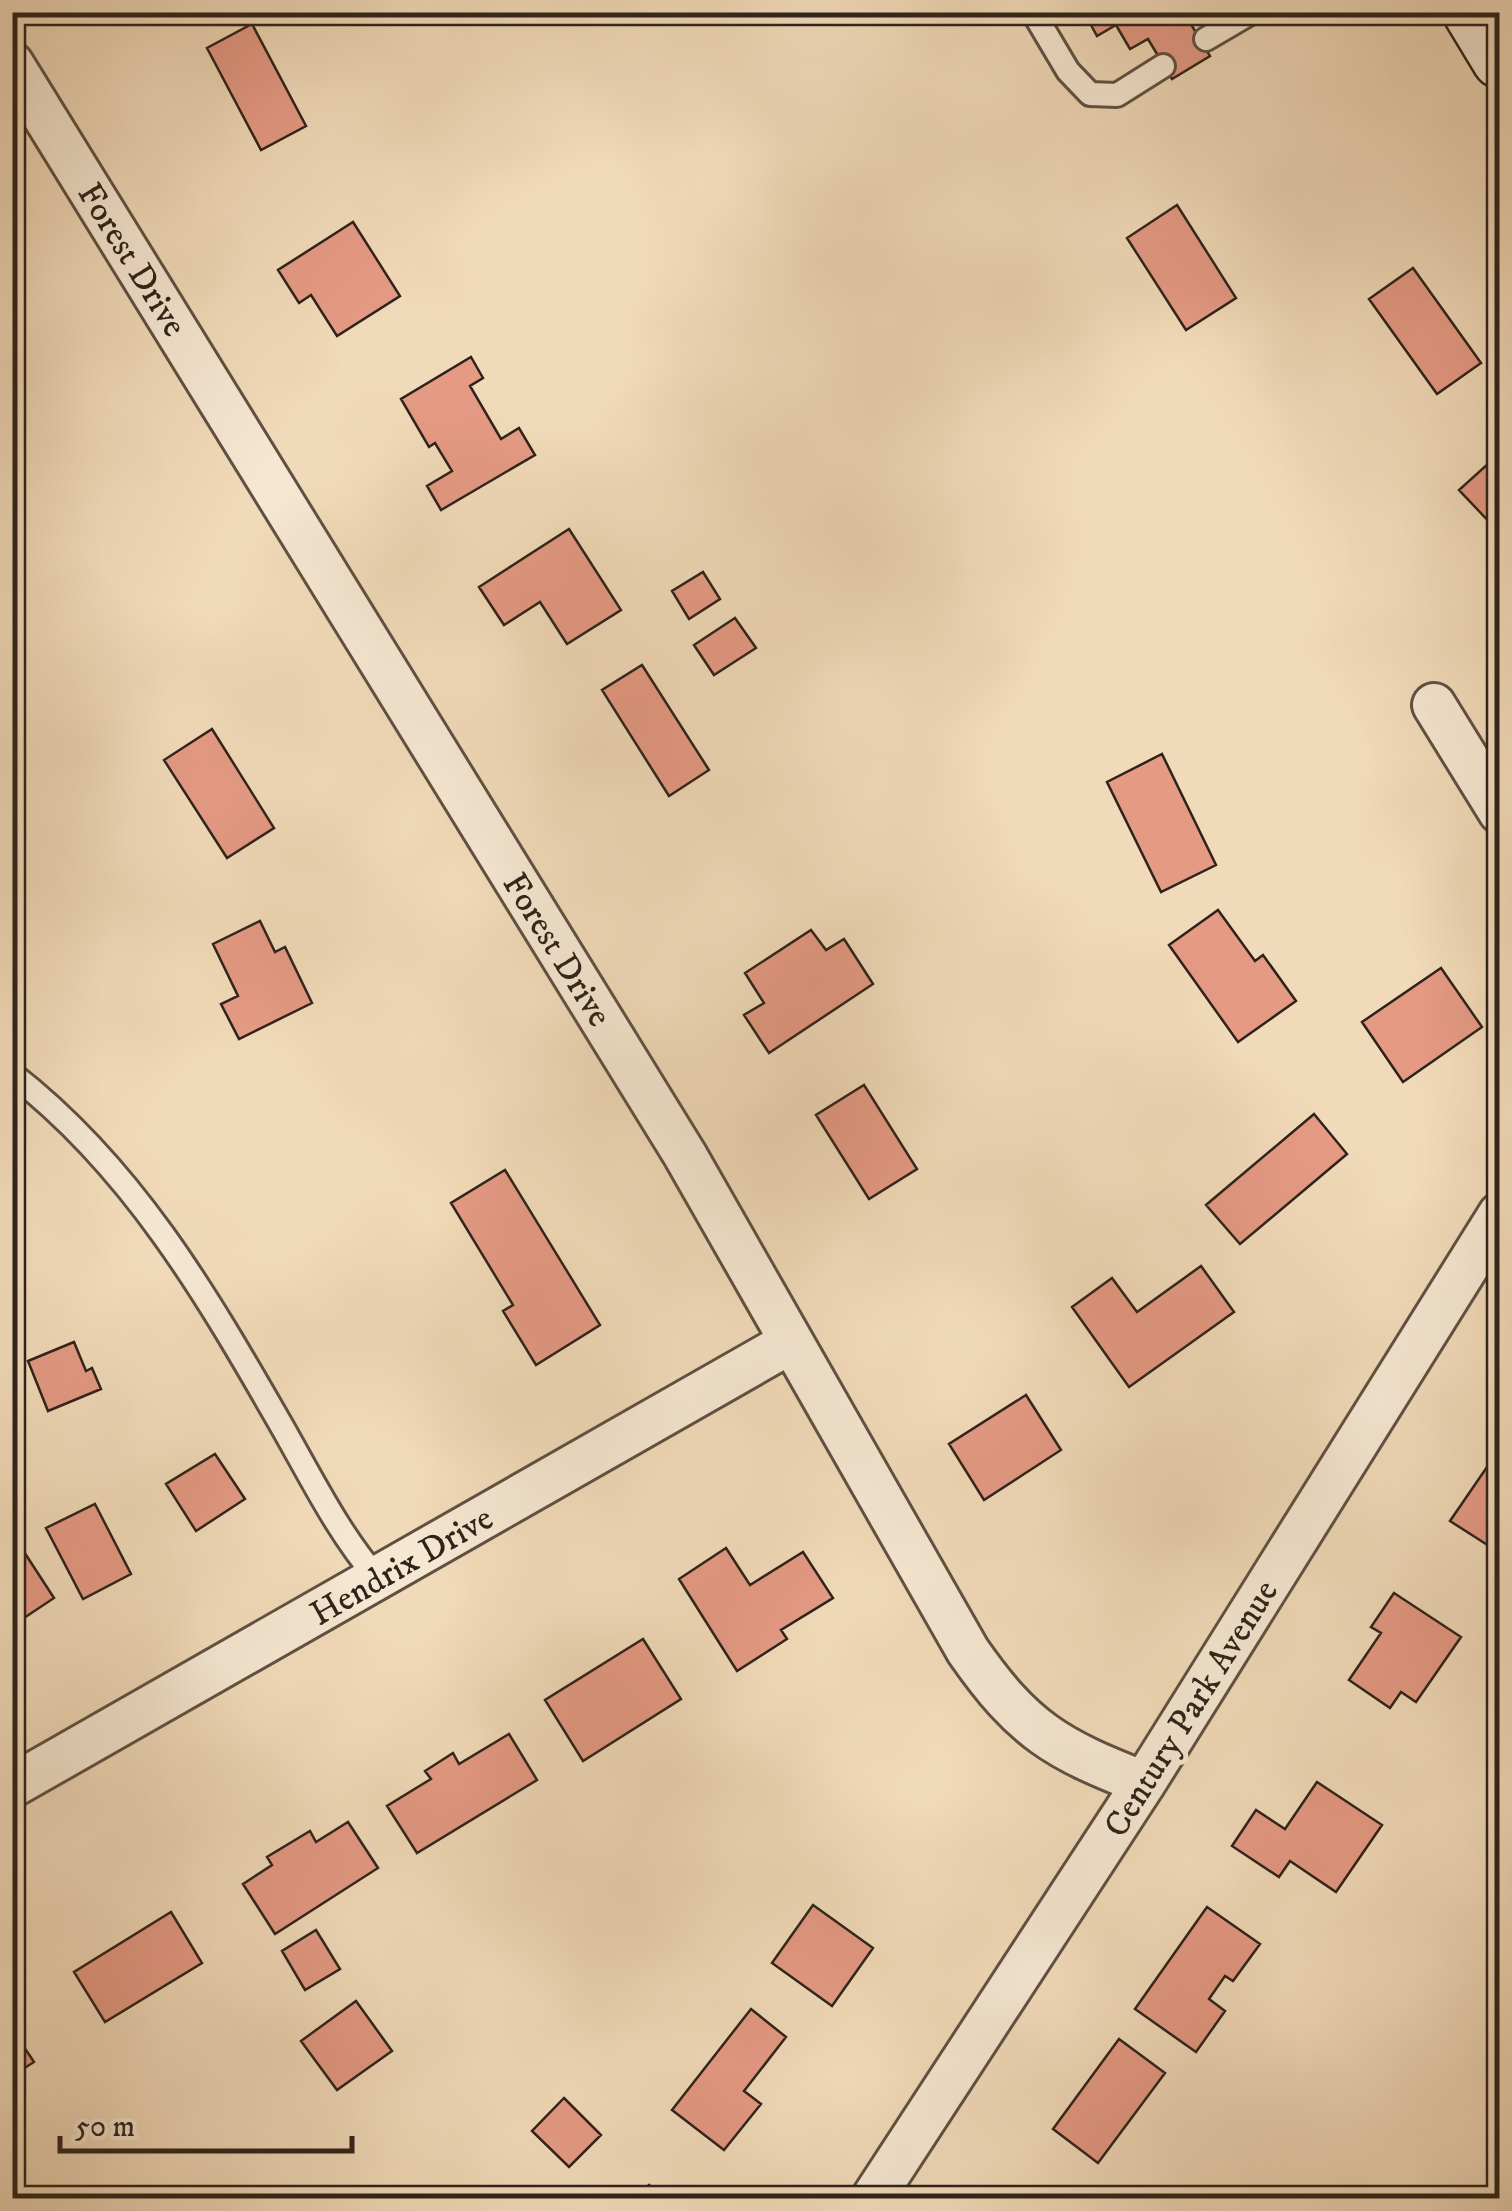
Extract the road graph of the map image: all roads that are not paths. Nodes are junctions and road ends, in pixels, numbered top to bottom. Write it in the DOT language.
graph roads {
  1 [pos="1032,12"];
  2 [pos="1252,12"];
  3 [pos="1472,12"];
  4 [pos="1206,39"];
  5 [pos="1500,60"];
  6 [pos="12,64"];
  7 [pos="1163,66"];
  8 [pos="1434,706"];
  9 [pos="1500,812"];
  10 [pos="12,1074"];
  11 [pos="1500,1214"];
  12 [pos="789,1343"];
  13 [pos="376,1578"];
  14 [pos="1144,1784"];
  15 [pos="12,1786"];
  16 [pos="873,2198"];
  1 -- 7 [label="lane"];
  2 -- 4 [label="lane"];
  3 -- 5 [label="main road"];
  6 -- 12 [label="street, Forest Drive"];
  8 -- 9 [label="street"];
  10 -- 13 [label="lane"];
  11 -- 14 [label="street, Century Park Avenue"];
  12 -- 13 [label="street, Hendrix Drive"];
  12 -- 14 [label="street, Forest Drive"];
  13 -- 15 [label="street, Hendrix Drive"];
  14 -- 16 [label="street, Century Park Avenue"];
}
